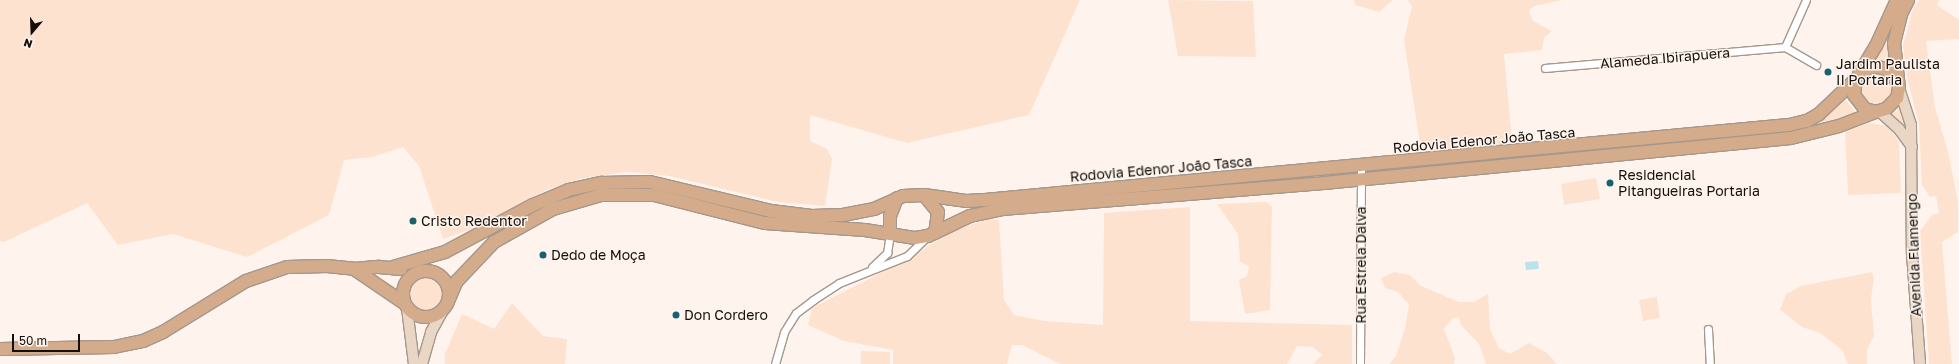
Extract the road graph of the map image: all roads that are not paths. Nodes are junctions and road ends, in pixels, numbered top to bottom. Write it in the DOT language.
graph roads {
  1 [pos="1806,0"];
  2 [pos="1897,0"];
  3 [pos="1908,0"];
  4 [pos="1785,47"];
  5 [pos="1816,65"];
  6 [pos="1545,68"];
  7 [pos="1857,77"];
  8 [pos="1898,86"];
  9 [pos="1877,111"];
  10 [pos="1912,147"];
  11 [pos="1361,172"];
  12 [pos="924,195"];
  13 [pos="897,198"];
  14 [pos="890,233"];
  15 [pos="932,235"];
  16 [pos="471,238"];
  17 [pos="484,252"];
  18 [pos="419,268"];
  19 [pos="354,269"];
  20 [pos="869,270"];
  21 [pos="406,305"];
  22 [pos="445,307"];
  23 [pos="1708,328"];
  24 [pos="0,349"];
  25 [pos="414,364"];
  26 [pos="422,364"];
  27 [pos="775,364"];
  28 [pos="1360,364"];
  29 [pos="1710,364"];
  30 [pos="1920,364"];
  1 -- 4 [label="street"];
  2 -- 7 [label="main road, Rodovia Edenor João Tasca"];
  3 -- 8 [label="main road"];
  4 -- 5 [label="street"];
  4 -- 6 [label="street, Alameda Ibirapuera"];
  7 -- 8 [label="main road"];
  7 -- 9 [label="main road"];
  7 -- 11 [label="main road, Rodovia Edenor João Tasca"];
  8 -- 9 [label="main road"];
  8 -- 10 [label="street, Avenida Flamengo"];
  9 -- 10 [label="street"];
  9 -- 11 [label="main road, Rodovia Edenor João Tasca"];
  10 -- 30 [label="street, Avenida Flamengo"];
  11 -- 12 [label="main road, Rodovia Edenor João Tasca"];
  11 -- 15 [label="main road, Rodovia Edenor João Tasca"];
  11 -- 28 [label="street, Rua Estrela Dalva"];
  12 -- 13 [label="main road, Rodovia Edenor João Tasca"];
  12 -- 15 [label="main road"];
  13 -- 14 [label="main road"];
  13 -- 16 [label="main road, Rodovia Edenor João Tasca"];
  14 -- 15 [label="main road, Rodovia Edenor João Tasca"];
  14 -- 17 [label="main road, Rodovia Edenor João Tasca"];
  14 -- 20 [label="street"];
  15 -- 20 [label="street"];
  16 -- 17 [label="main road"];
  16 -- 18 [label="main road, Rodovia Edenor João Tasca"];
  17 -- 22 [label="main road, Rodovia Edenor João Tasca"];
  18 -- 19 [label="main road, Rodovia Edenor João Tasca"];
  18 -- 21 [label="main road"];
  18 -- 22 [label="main road"];
  19 -- 21 [label="main road"];
  19 -- 24 [label="main road, Rodovia Edenor João Tasca"];
  20 -- 27 [label="street"];
  21 -- 22 [label="main road"];
  21 -- 25 [label="street"];
  22 -- 26 [label="street"];
  23 -- 29 [label="street"];
}
